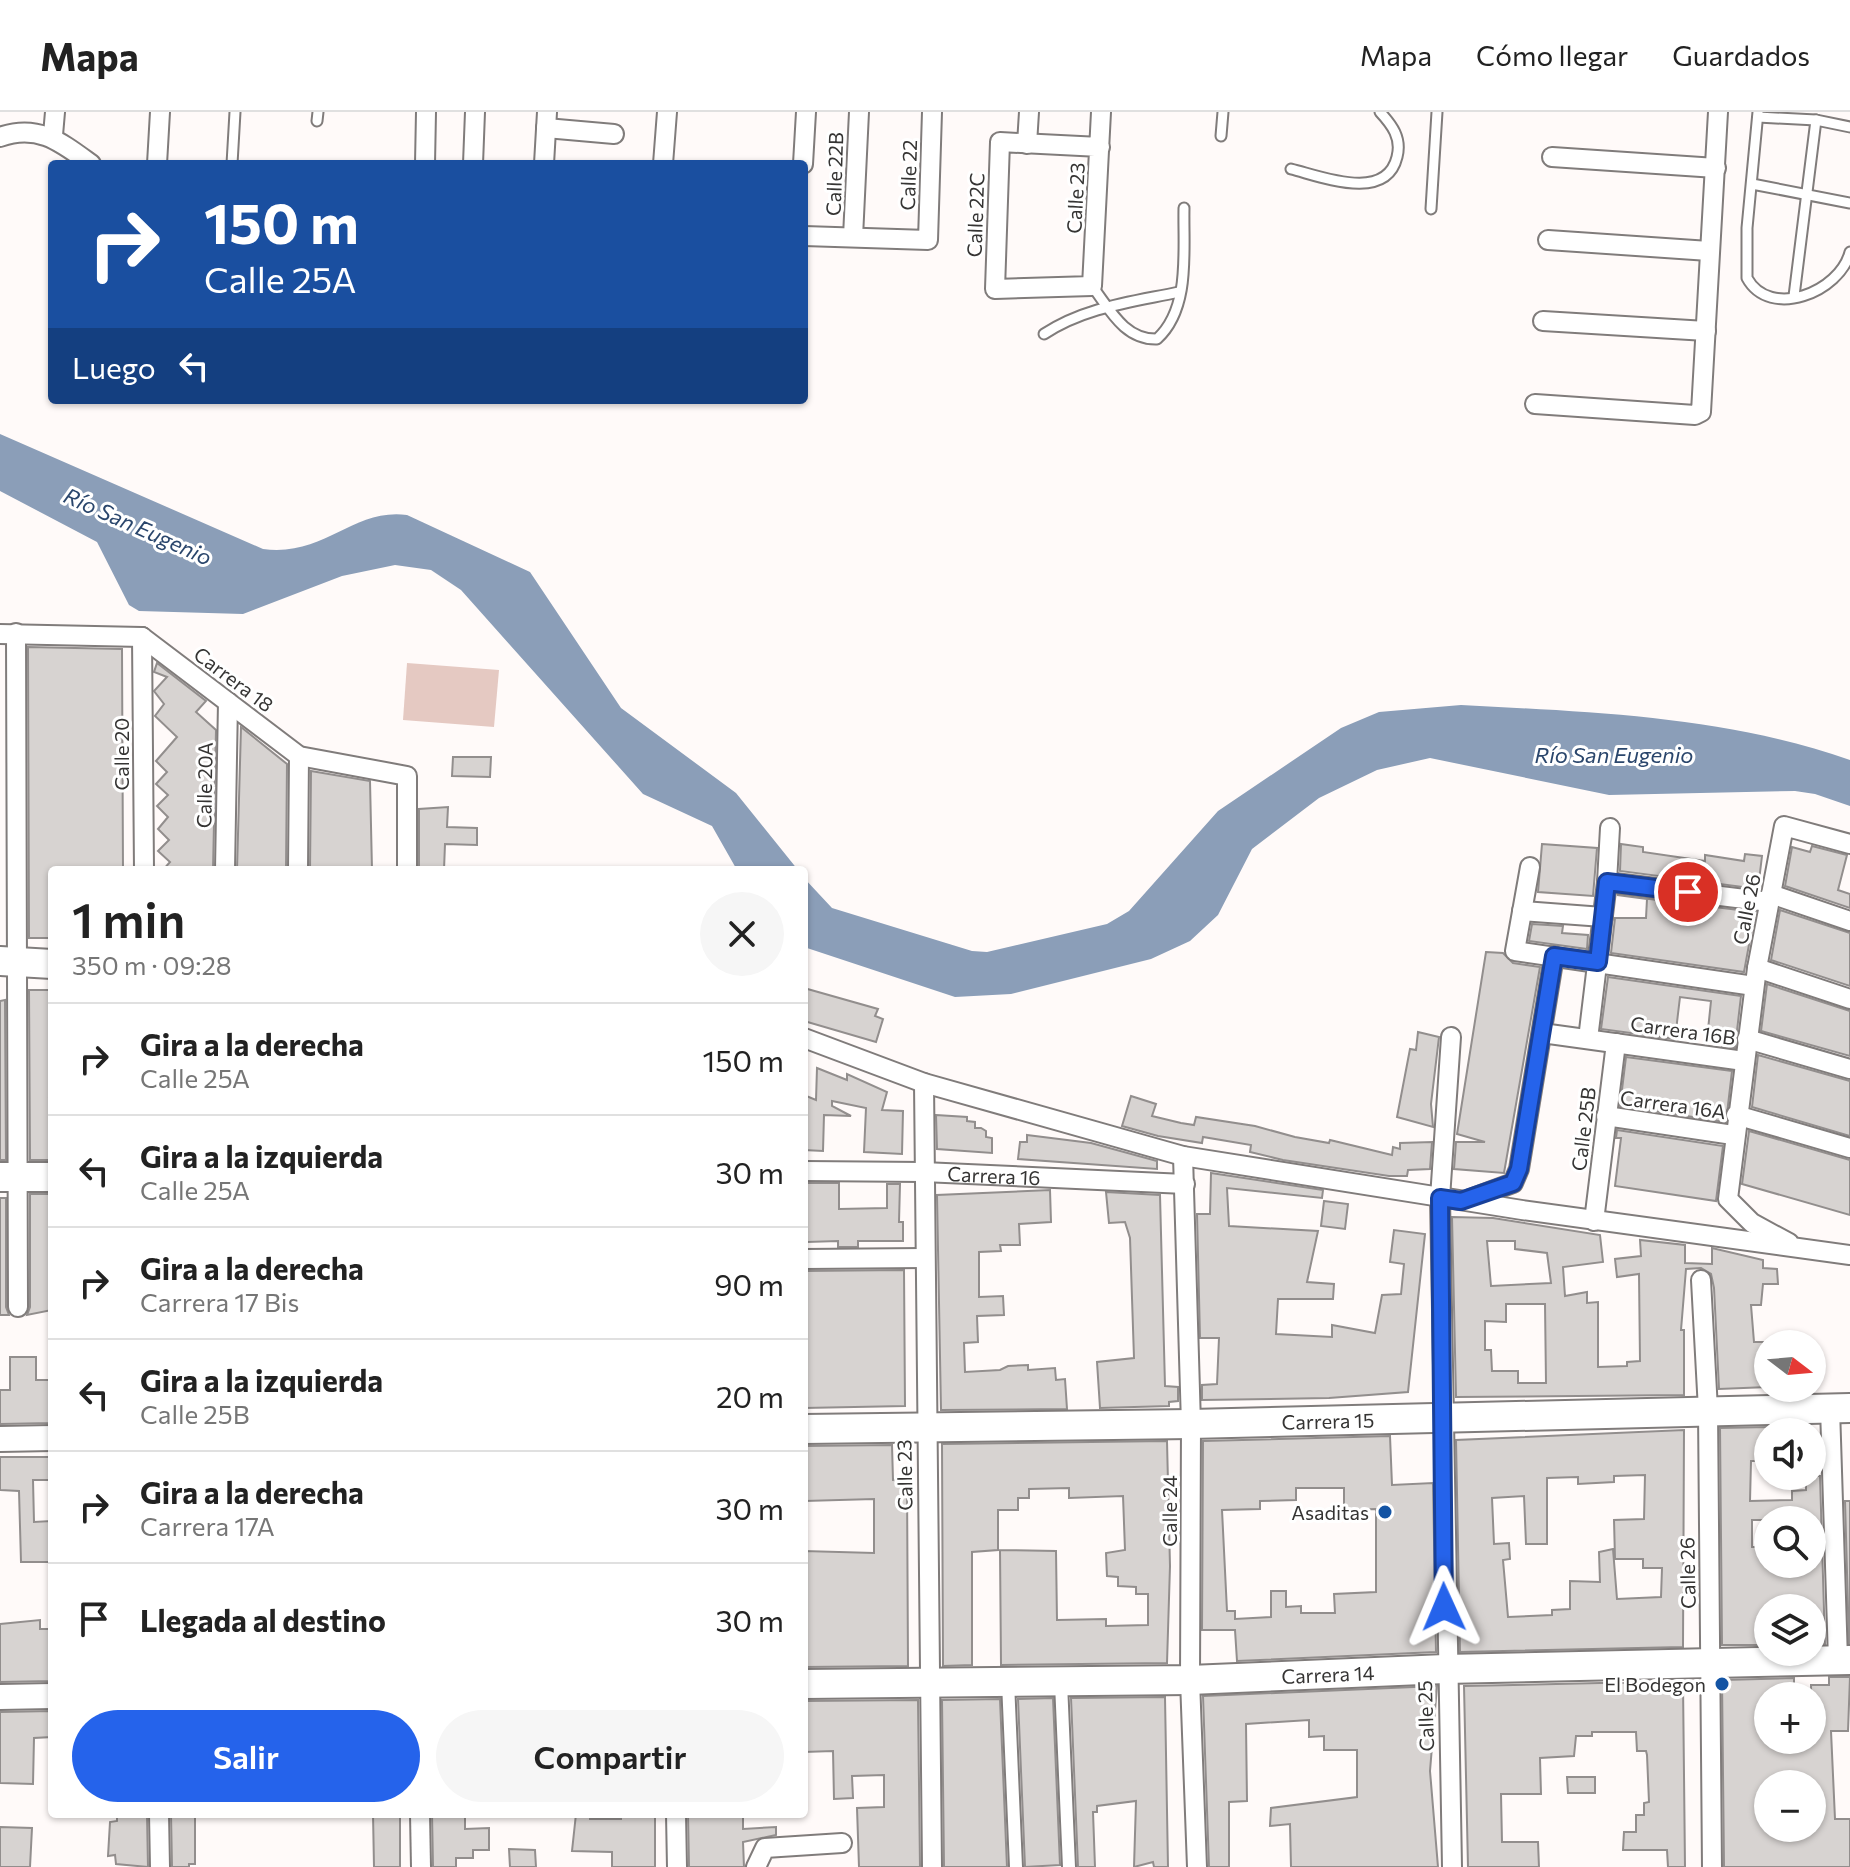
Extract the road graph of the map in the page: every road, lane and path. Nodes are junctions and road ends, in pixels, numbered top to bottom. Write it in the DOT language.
graph roads {
  1 [pos="55,112"];
  2 [pos="160,112"];
  3 [pos="235,112"];
  4 [pos="426,112"];
  5 [pos="475,112"];
  6 [pos="667,112"];
  7 [pos="806,112"];
  8 [pos="859,112"];
  9 [pos="932,112"];
  10 [pos="1029,112"];
  11 [pos="1101,112"];
  12 [pos="1223,112"];
  13 [pos="1380,112"];
  14 [pos="1437,112"];
  15 [pos="1718,112"];
  16 [pos="1758,114"];
  17 [pos="546,120"];
  18 [pos="1816,120"];
  19 [pos="1850,127"];
  20 [pos="614,134"];
  21 [pos="53,135"];
  22 [pos="1221,136"];
  23 [pos="0,137"];
  24 [pos="1027,144"];
  25 [pos="1100,147"];
  26 [pos="1552,157"];
  27 [pos="86,160"];
  28 [pos="157,160"];
  29 [pos="232,160"];
  30 [pos="425,160"];
  31 [pos="473,160"];
  32 [pos="544,160"];
  33 [pos="663,160"];
  34 [pos="803,160"];
  35 [pos="1716,168"];
  36 [pos="1291,169"];
  37 [pos="1752,184"];
  38 [pos="1807,196"];
  39 [pos="1850,203"];
  40 [pos="1184,208"];
  41 [pos="1431,209"];
  42 [pos="808,236"];
  43 [pos="853,237"];
  44 [pos="1548,240"];
  45 [pos="1709,251"];
  46 [pos="1850,252"];
  47 [pos="1092,286"];
  48 [pos="1179,292"];
  49 [pos="1794,296"];
  50 [pos="1106,307"];
  51 [pos="1543,321"];
  52 [pos="1706,331"];
  53 [pos="1044,334"];
  54 [pos="1535,404"];
  55 [pos="8,633"];
  56 [pos="142,637"];
  57 [pos="228,702"];
  58 [pos="299,756"];
  59 [pos="1610,828"];
  60 [pos="1850,844"];
  61 [pos="144,866"];
  62 [pos="225,866"];
  63 [pos="298,866"];
  64 [pos="407,866"];
  65 [pos="1530,867"];
  66 [pos="1607,882"];
  67 [pos="1770,898"];
  68 [pos="8,909"];
  69 [pos="1522,911"];
  70 [pos="1603,917"];
  71 [pos="1850,921"];
  72 [pos="1554,956"];
  73 [pos="8,961"];
  74 [pos="1598,962"];
  75 [pos="48,964"];
  76 [pos="1756,977"];
  77 [pos="1850,999"];
  78 [pos="1542,1033"];
  79 [pos="1451,1037"];
  80 [pos="1588,1039"];
  81 [pos="1747,1039"];
  82 [pos="808,1040"];
  83 [pos="1616,1043"];
  84 [pos="1744,1061"];
  85 [pos="1850,1069"];
  86 [pos="924,1083"];
  87 [pos="1736,1115"];
  88 [pos="1606,1116"];
  89 [pos="1733,1135"];
  90 [pos="1850,1148"];
  91 [pos="1183,1156"];
  92 [pos="808,1171"];
  93 [pos="923,1172"];
  94 [pos="10,1177"];
  95 [pos="48,1177"];
  96 [pos="1185,1184"];
  97 [pos="1440,1198"];
  98 [pos="1461,1201"];
  99 [pos="1594,1221"];
  100 [pos="1799,1248"];
  101 [pos="1850,1255"];
  102 [pos="924,1258"];
  103 [pos="808,1259"];
  104 [pos="1701,1280"];
  105 [pos="18,1307"];
  106 [pos="1840,1408"];
  107 [pos="1708,1410"];
  108 [pos="1442,1420"];
  109 [pos="1191,1424"];
  110 [pos="925,1427"];
  111 [pos="808,1429"];
  112 [pos="48,1438"];
  113 [pos="0,1439"];
  114 [pos="1844,1660"];
  115 [pos="1710,1662"];
  116 [pos="1445,1669"];
  117 [pos="1190,1680"];
  118 [pos="1008,1682"];
  119 [pos="1061,1683"];
  120 [pos="808,1684"];
  121 [pos="928,1684"];
  122 [pos="48,1696"];
  123 [pos="0,1697"];
  124 [pos="159,1818"];
  125 [pos="420,1818"];
  126 [pos="676,1818"];
  127 [pos="842,1843"];
  128 [pos="160,1867"];
  129 [pos="421,1867"];
  130 [pos="677,1867"];
  131 [pos="756,1867"];
  132 [pos="932,1867"];
  133 [pos="1016,1867"];
  134 [pos="1069,1867"];
  135 [pos="1197,1867"];
  136 [pos="1452,1867"];
  137 [pos="1712,1867"];
  1 -- 21 [label="street"];
  2 -- 28 [label="street"];
  3 -- 29 [label="lane"];
  4 -- 30 [label="street"];
  5 -- 31 [label="street"];
  6 -- 33 [label="street"];
  7 -- 34 [label="street"];
  8 -- 43 [label="street, Calle 22B"];
  9 -- 43 [label="street, Calle 22"];
  10 -- 24 [label="street"];
  11 -- 25 [label="street, Calle 23"];
  12 -- 22 [label="lane"];
  13 -- 36 [label="lane"];
  14 -- 41 [label="lane"];
  15 -- 35 [label="street"];
  16 -- 18 [label="lane"];
  16 -- 37 [label="lane"];
  17 -- 20 [label="street"];
  17 -- 32 [label="street"];
  18 -- 19 [label="lane"];
  18 -- 38 [label="lane"];
  21 -- 23 [label="street"];
  21 -- 27 [label="street"];
  24 -- 25 [label="street"];
  24 -- 47 [label="street, Calle 22C"];
  25 -- 47 [label="street, Calle 23"];
  26 -- 35 [label="street"];
  35 -- 45 [label="street"];
  37 -- 38 [label="lane"];
  37 -- 49 [label="lane"];
  38 -- 39 [label="lane"];
  38 -- 49 [label="lane"];
  40 -- 48 [label="lane"];
  42 -- 43 [label="street"];
  44 -- 45 [label="street"];
  45 -- 52 [label="street"];
  46 -- 49 [label="lane"];
  47 -- 50 [label="lane"];
  48 -- 50 [label="lane"];
  48 -- 50 [label="lane"];
  50 -- 53 [label="lane"];
  51 -- 52 [label="street"];
  52 -- 54 [label="street"];
  55 -- 56 [label="street"];
  55 -- 68 [label="street"];
  56 -- 57 [label="street, Carrera 18"];
  56 -- 61 [label="street, Calle 20"];
  57 -- 58 [label="street, Carrera 18"];
  57 -- 62 [label="street, Calle 20A"];
  58 -- 63 [label="street"];
  58 -- 64 [label="street"];
  59 -- 66 [label="street"];
  60 -- 67 [label="street, Calle 26"];
  65 -- 69 [label="street"];
  66 -- 67 [label="street"];
  66 -- 70 [label="street"];
  67 -- 71 [label="street"];
  67 -- 76 [label="street, Calle 26"];
  68 -- 73 [label="street"];
  69 -- 70 [label="street"];
  69 -- 72 [label="street"];
  70 -- 74 [label="street"];
  72 -- 74 [label="street"];
  72 -- 78 [label="street"];
  73 -- 75 [label="main road"];
  73 -- 94 [label="street"];
  74 -- 76 [label="street"];
  74 -- 80 [label="street"];
  76 -- 77 [label="street"];
  76 -- 81 [label="street, Calle 26"];
  78 -- 80 [label="street, Carrera 16B"];
  78 -- 98 [label="street"];
  79 -- 97 [label="street, Calle 25"];
  80 -- 83 [label="street, Carrera 16B"];
  81 -- 84 [label="street, Calle 26"];
  81 -- 85 [label="street"];
  82 -- 86 [label="street"];
  83 -- 84 [label="street, Carrera 16B"];
  83 -- 88 [label="street, Calle 25B"];
  84 -- 87 [label="street, Calle 26"];
  86 -- 91 [label="street"];
  86 -- 93 [label="street, Calle 23"];
  87 -- 89 [label="street, Calle 26"];
  87 -- 90 [label="street"];
  88 -- 89 [label="street, Carrera 16A"];
  88 -- 99 [label="street, Calle 25B"];
  89 -- 100 [label="street, Calle 26"];
  91 -- 96 [label="street, Calle 24"];
  91 -- 97 [label="street"];
  92 -- 93 [label="street, Carrera 16"];
  93 -- 96 [label="street, Carrera 16"];
  93 -- 102 [label="street, Calle 23"];
  94 -- 95 [label="main road"];
  94 -- 105 [label="street"];
  96 -- 109 [label="street, Calle 24"];
  97 -- 98 [label="street"];
  97 -- 108 [label="street, Calle 25"];
  98 -- 99 [label="street"];
  99 -- 100 [label="street"];
  100 -- 101 [label="street"];
  102 -- 103 [label="street"];
  102 -- 110 [label="street, Calle 23"];
  104 -- 107 [label="street, Calle 26"];
  106 -- 107 [label="main road, Carrera 15"];
  106 -- 114 [label="street"];
  107 -- 108 [label="main road, Carrera 15"];
  107 -- 115 [label="street, Calle 26"];
  108 -- 109 [label="main road, Carrera 15"];
  108 -- 116 [label="street, Calle 25"];
  109 -- 110 [label="main road, Carrera 15"];
  109 -- 117 [label="street, Calle 24"];
  110 -- 111 [label="main road, Carrera 15"];
  110 -- 121 [label="street, Calle 23"];
  112 -- 113 [label="main road"];
  114 -- 115 [label="main road, Carrera 14"];
  115 -- 116 [label="main road, Carrera 14"];
  115 -- 137 [label="street, Calle 26"];
  116 -- 117 [label="main road, Carrera 14"];
  116 -- 136 [label="street, Calle 25"];
  117 -- 119 [label="main road, Carrera 14"];
  117 -- 135 [label="street, Calle 24"];
  118 -- 119 [label="main road, Carrera 14"];
  118 -- 121 [label="main road, Carrera 14"];
  118 -- 133 [label="street"];
  119 -- 134 [label="street"];
  120 -- 121 [label="main road, Carrera 14"];
  121 -- 132 [label="street, Calle 23"];
  122 -- 123 [label="main road"];
  124 -- 128 [label="street"];
  125 -- 129 [label="street"];
  126 -- 130 [label="street"];
  127 -- 131 [label="street"];
}
